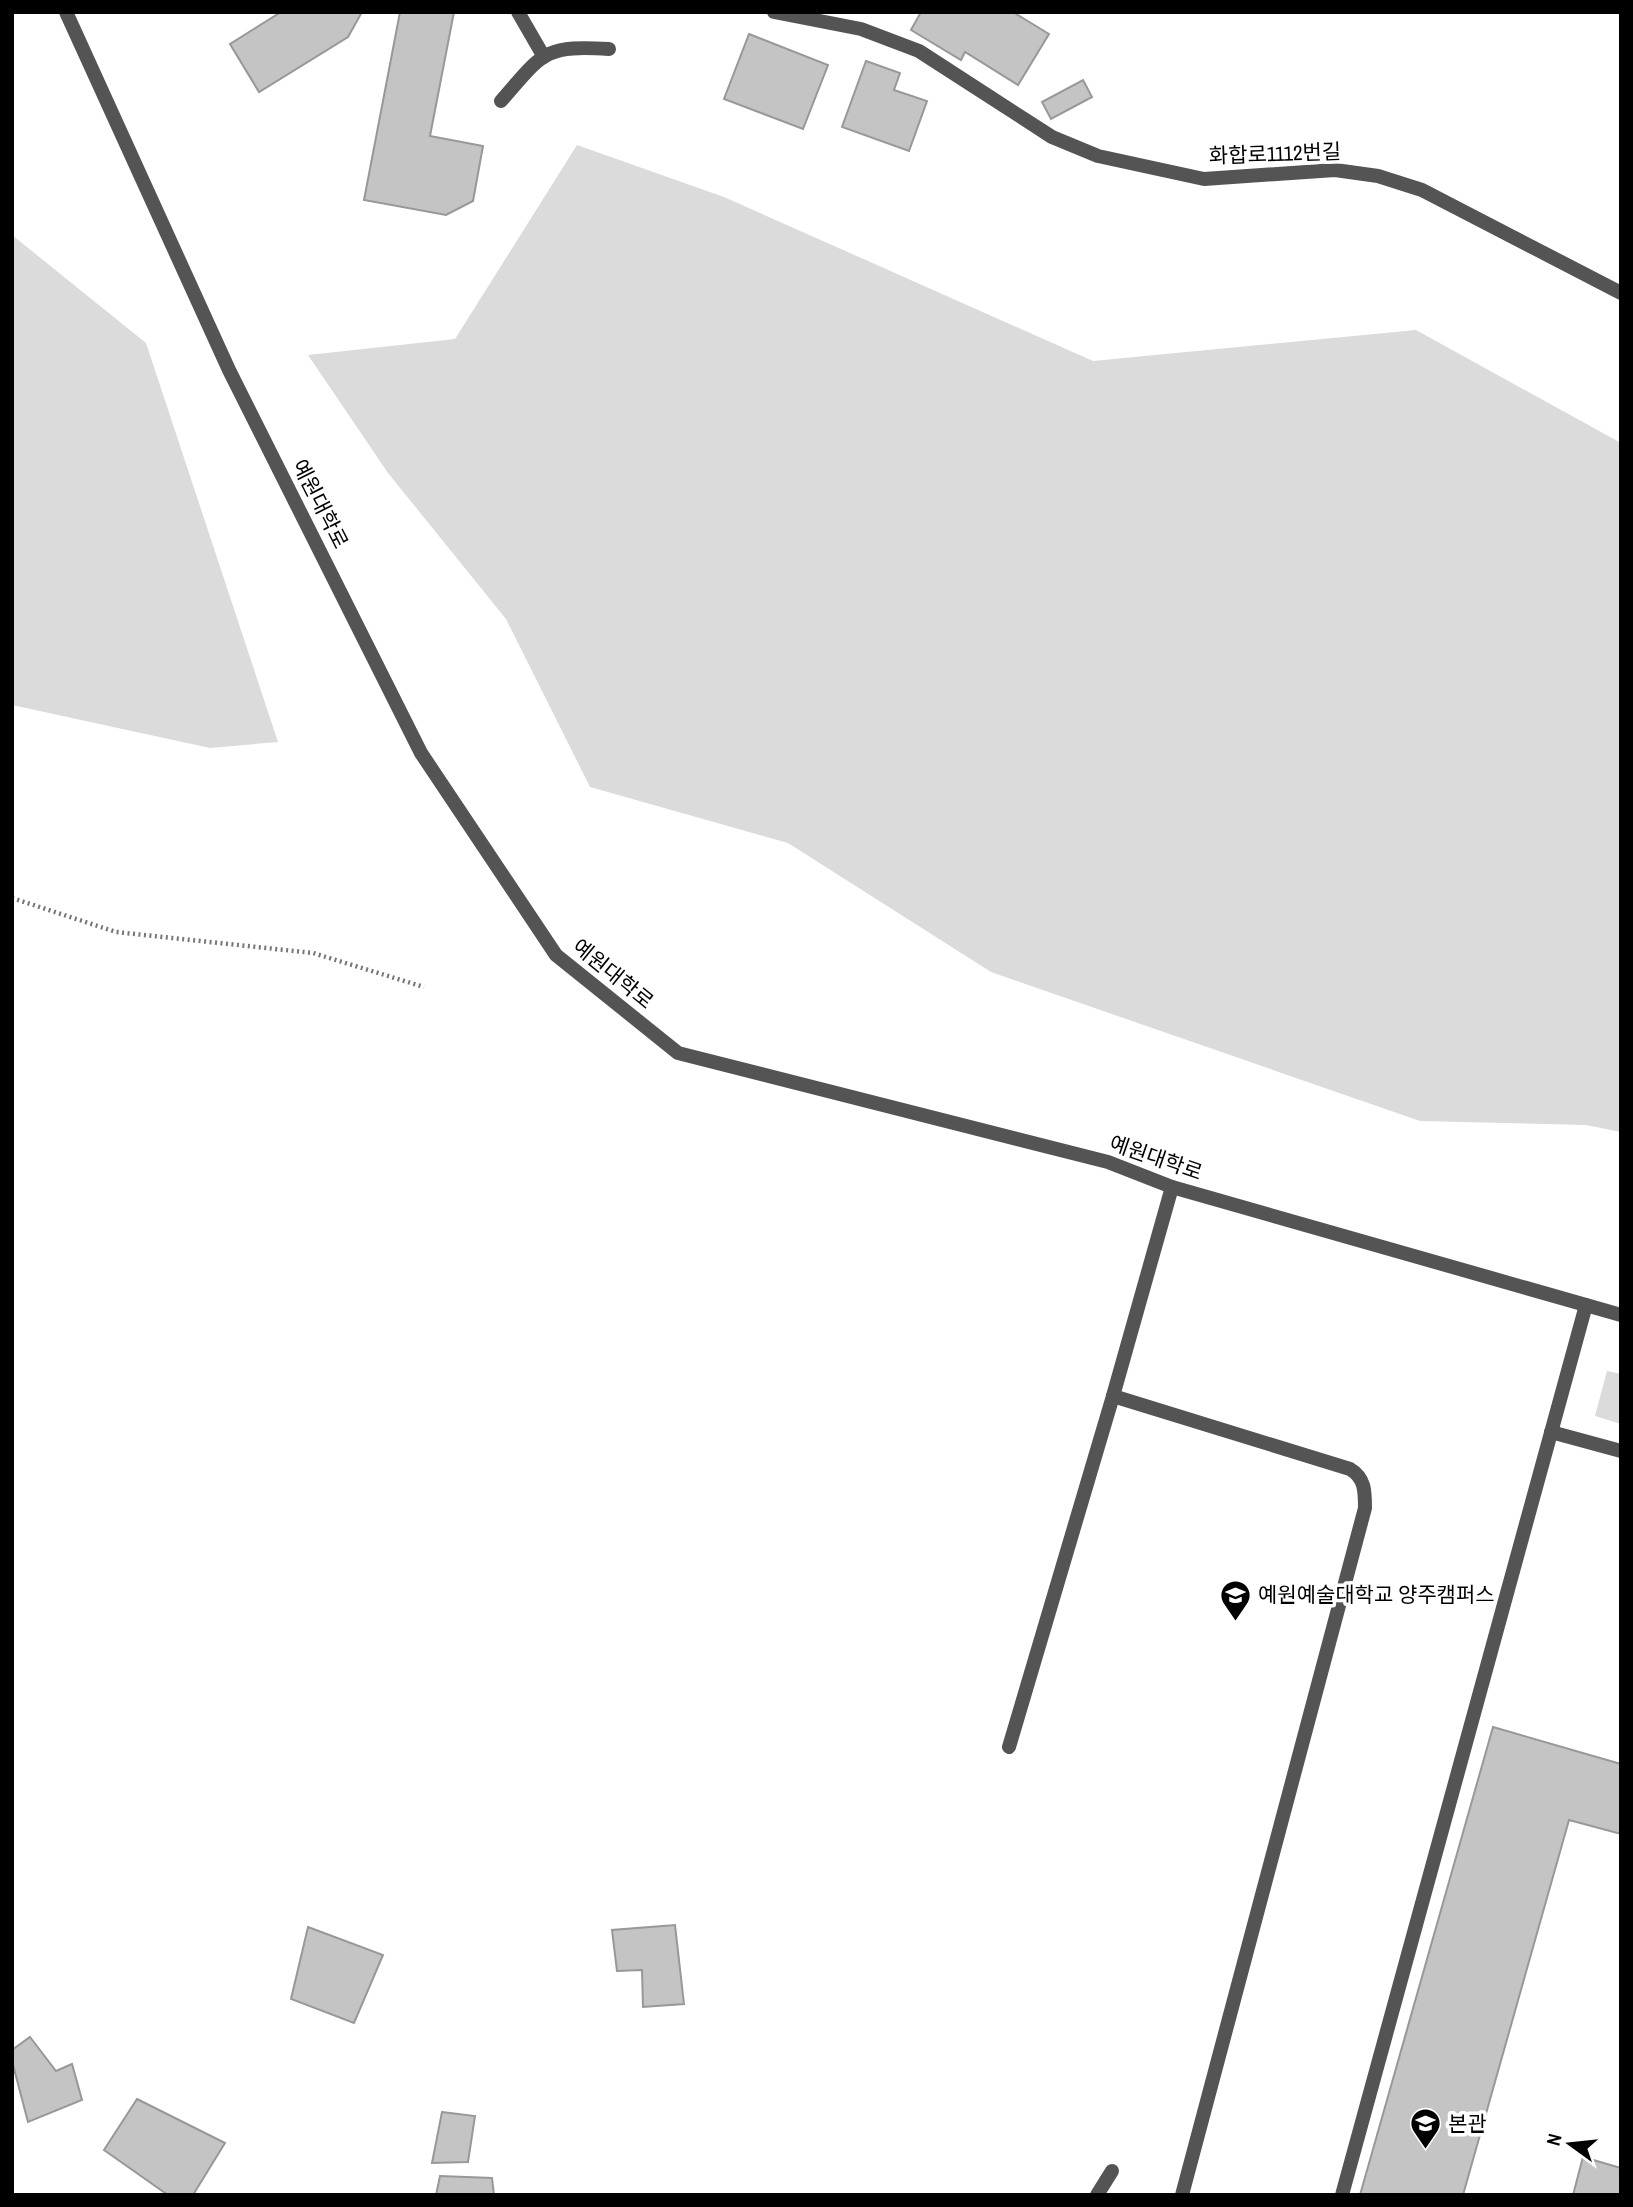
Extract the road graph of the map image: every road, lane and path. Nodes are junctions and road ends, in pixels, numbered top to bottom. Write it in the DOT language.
graph roads {
  1 [pos="66,12"];
  2 [pos="518,12"];
  3 [pos="774,12"];
  4 [pos="609,49"];
  5 [pos="544,57"];
  6 [pos="501,101"];
  7 [pos="1621,293"];
  8 [pos="12,898"];
  9 [pos="424,987"];
  10 [pos="1172,1187"];
  11 [pos="1586,1305"];
  12 [pos="1621,1315"];
  13 [pos="1113,1396"];
  14 [pos="1551,1432"];
  15 [pos="1621,1451"];
  16 [pos="1009,1747"];
  17 [pos="1112,2171"];
  18 [pos="1097,2195"];
  19 [pos="1182,2195"];
  20 [pos="1342,2195"];
  1 -- 10 [label="street, 예원대학로"];
  2 -- 5 [label="street"];
  3 -- 7 [label="street, 화합로1112번길"];
  4 -- 5 [label="street"];
  5 -- 6 [label="street"];
  8 -- 9 [label="path"];
  10 -- 11 [label="street, 예원대학로"];
  10 -- 13 [label="street"];
  11 -- 12 [label="street, 예원대학로"];
  11 -- 14 [label="street"];
  13 -- 16 [label="street"];
  13 -- 19 [label="street"];
  14 -- 15 [label="street"];
  14 -- 20 [label="street"];
  17 -- 18 [label="street"];
}
